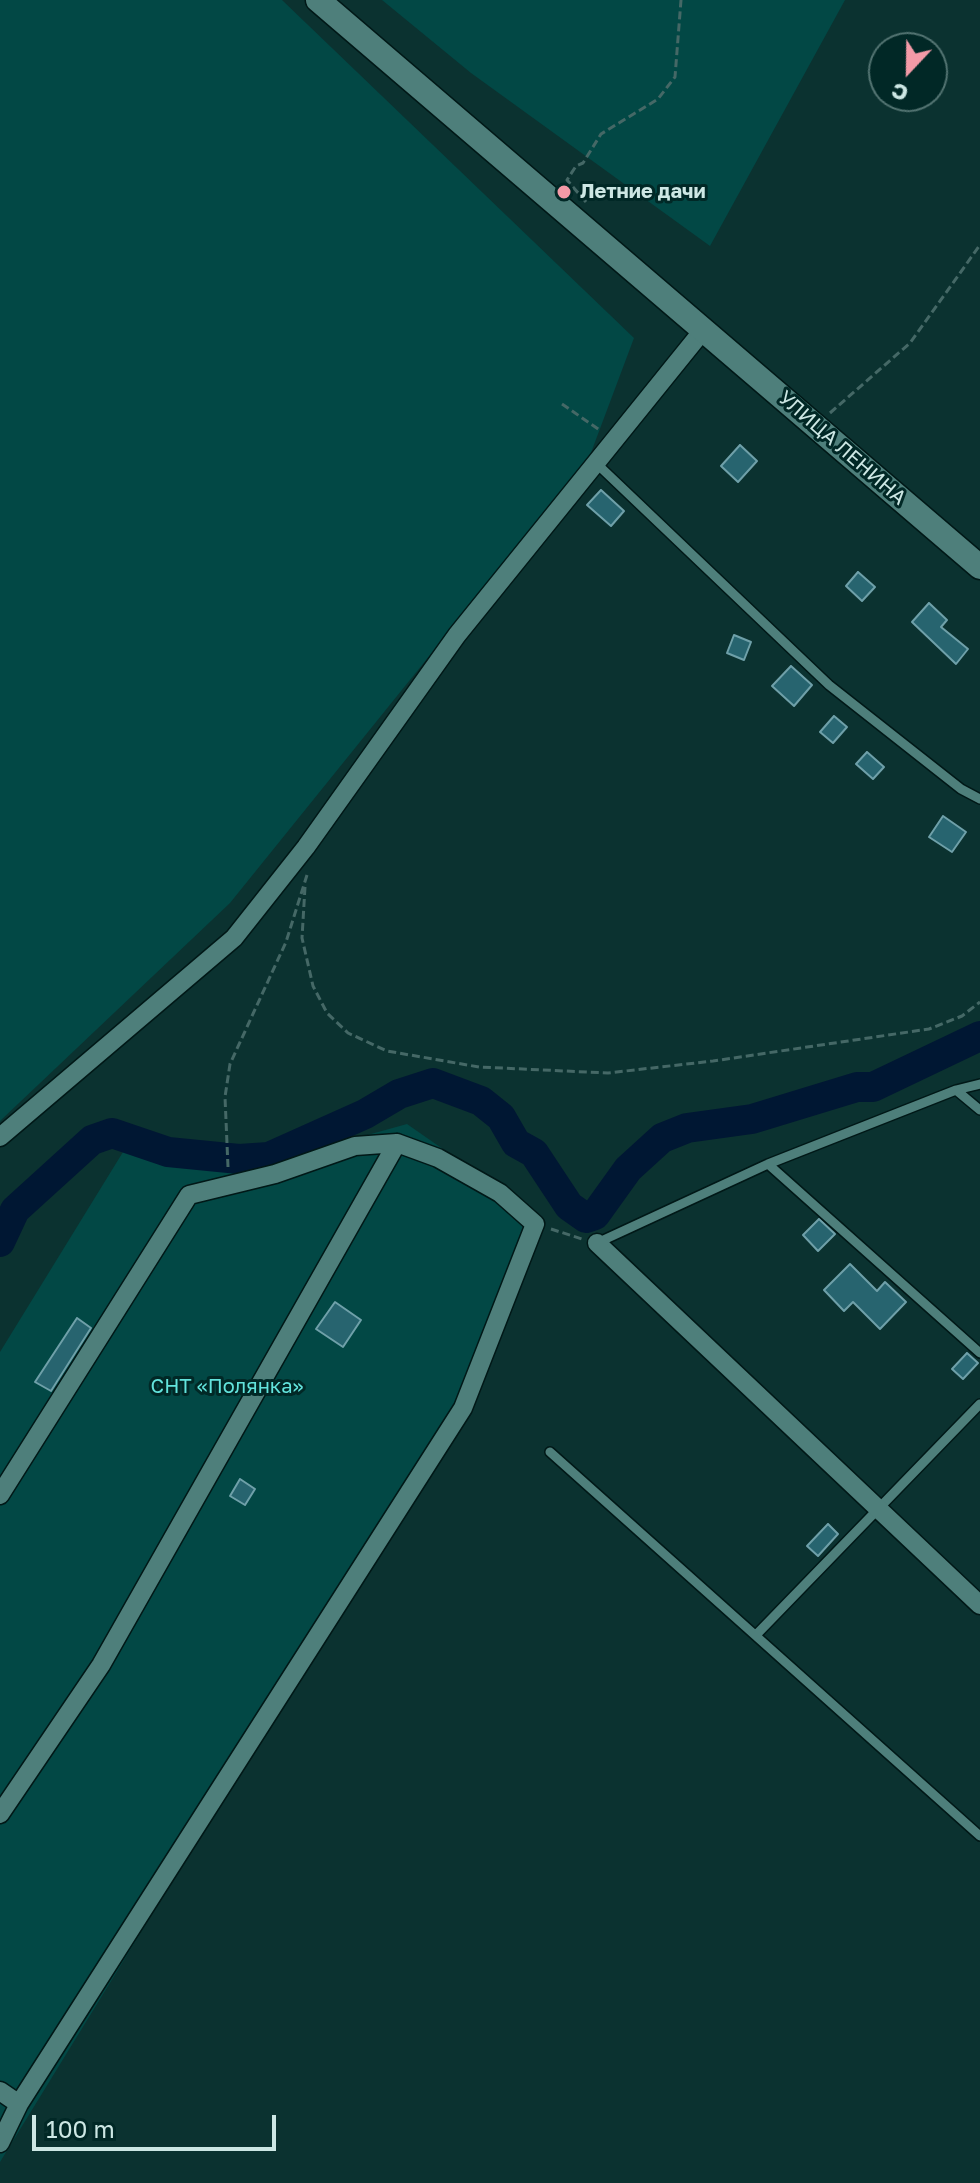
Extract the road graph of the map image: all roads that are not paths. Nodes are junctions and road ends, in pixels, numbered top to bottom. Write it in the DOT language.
graph roads {
  1 [pos="318,0"];
  2 [pos="704,329"];
  3 [pos="596,463"];
  4 [pos="980,567"];
  5 [pos="980,799"];
  6 [pos="980,1084"];
  7 [pos="956,1090"];
  8 [pos="980,1110"];
  9 [pos="0,1137"];
  10 [pos="397,1143"];
  11 [pos="768,1164"];
  12 [pos="597,1243"];
  13 [pos="980,1353"];
  14 [pos="980,1404"];
  15 [pos="550,1452"];
  16 [pos="0,1495"];
  17 [pos="876,1510"];
  18 [pos="980,1605"];
  19 [pos="756,1635"];
  20 [pos="0,1814"];
  21 [pos="980,1836"];
  22 [pos="0,2091"];
  23 [pos="19,2104"];
  24 [pos="0,2143"];
  1 -- 2 [label="street, УЛИЦА ЛЕНИНА"];
  2 -- 3 [label="street"];
  2 -- 4 [label="street, УЛИЦА ЛЕНИНА"];
  3 -- 5 [label="lane"];
  3 -- 9 [label="street"];
  6 -- 7 [label="lane"];
  7 -- 8 [label="lane"];
  7 -- 11 [label="lane"];
  10 -- 16 [label="street"];
  10 -- 20 [label="street"];
  10 -- 23 [label="street"];
  11 -- 12 [label="lane"];
  11 -- 13 [label="lane"];
  12 -- 17 [label="street"];
  14 -- 17 [label="lane"];
  15 -- 19 [label="lane"];
  17 -- 18 [label="street"];
  17 -- 19 [label="lane"];
  19 -- 21 [label="lane"];
  22 -- 23 [label="street"];
  23 -- 24 [label="street"];
}
